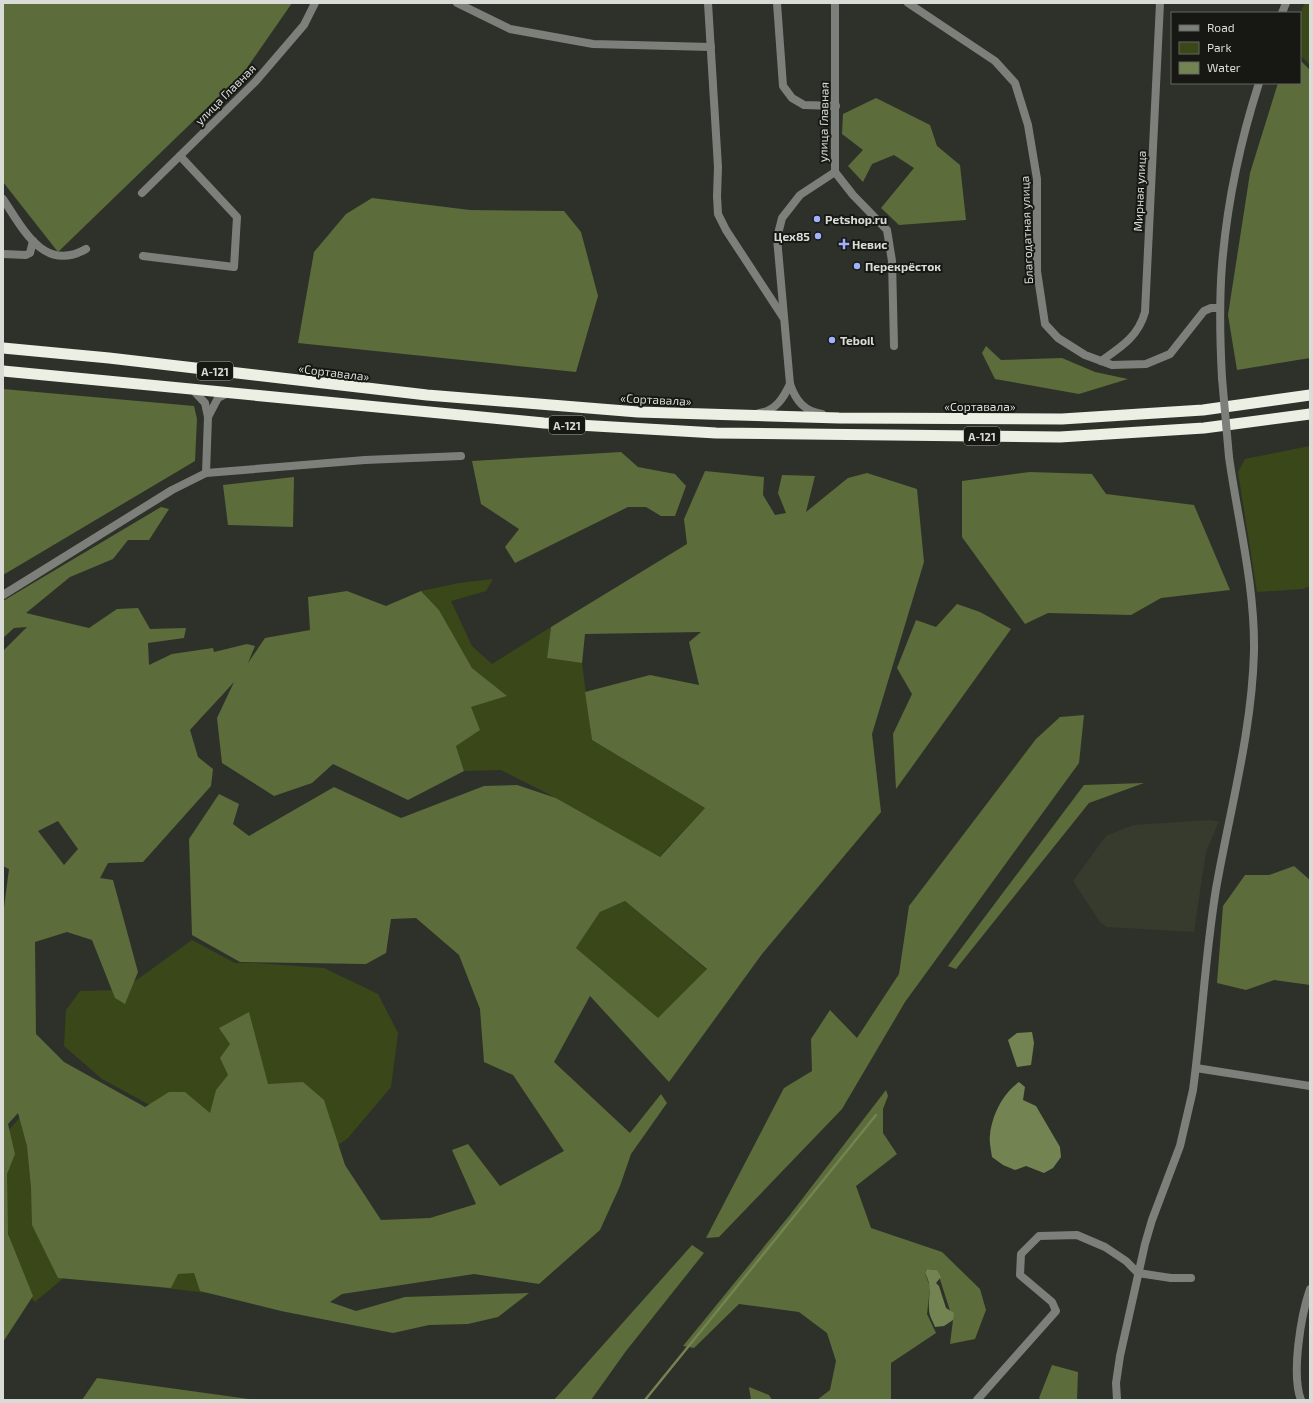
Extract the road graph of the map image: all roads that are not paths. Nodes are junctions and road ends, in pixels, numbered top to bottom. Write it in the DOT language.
graph roads {
  1 [pos="315,3"];
  2 [pos="457,3"];
  3 [pos="708,3"];
  4 [pos="777,3"];
  5 [pos="835,3"];
  6 [pos="908,3"];
  7 [pos="1160,3"];
  8 [pos="711,47"];
  9 [pos="1259,84"];
  10 [pos="836,106"];
  11 [pos="180,156"];
  12 [pos="835,172"];
  13 [pos="142,194"];
  14 [pos="3,199"];
  15 [pos="33,241"];
  16 [pos="86,249"];
  17 [pos="3,254"];
  18 [pos="143,256"];
  19 [pos="1220,308"];
  20 [pos="784,319"];
  21 [pos="894,346"];
  22 [pos="3,348"];
  23 [pos="1101,361"];
  24 [pos="3,371"];
  25 [pos="790,384"];
  26 [pos="193,390"];
  27 [pos="228,393"];
  28 [pos="1310,395"];
  29 [pos="1310,414"];
  30 [pos="738,415"];
  31 [pos="208,417"];
  32 [pos="839,418"];
  33 [pos="461,456"];
  34 [pos="206,473"];
  35 [pos="3,595"];
  36 [pos="1196,1068"];
  37 [pos="1310,1086"];
  38 [pos="1138,1273"];
  39 [pos="1191,1278"];
  40 [pos="1310,1289"];
  41 [pos="977,1400"];
  42 [pos="1117,1400"];
  43 [pos="1301,1400"];
  1 -- 11 [label="street, улица Главная"];
  2 -- 8 [label="street"];
  3 -- 8 [label="street"];
  4 -- 10 [label="street"];
  5 -- 10 [label="street, улица Главная"];
  6 -- 23 [label="street, Благодатная улица"];
  7 -- 23 [label="street, Мирная улица"];
  8 -- 20 [label="street"];
  9 -- 19 [label="street"];
  10 -- 12 [label="street, улица Главная"];
  11 -- 13 [label="street, улица Главная"];
  11 -- 18 [label="street"];
  12 -- 20 [label="street, улица Главная"];
  12 -- 21 [label="street"];
  14 -- 15 [label="street"];
  15 -- 16 [label="street"];
  15 -- 17 [label="street"];
  19 -- 23 [label="street, Благодатная улица"];
  19 -- 36 [label="street, bridge"];
  20 -- 25 [label="street, улица Главная"];
  22 -- 30 [label="highway, «Сортавала» / А-121"];
  24 -- 26 [label="highway, А-121"];
  25 -- 30 [label="street"];
  25 -- 32 [label="street"];
  26 -- 27 [label="highway, А-121"];
  26 -- 31 [label="street"];
  27 -- 29 [label="highway, А-121"];
  27 -- 31 [label="street"];
  28 -- 32 [label="highway, «Сортавала» / А-121"];
  30 -- 32 [label="highway, «Сортавала» / А-121"];
  31 -- 34 [label="street"];
  33 -- 34 [label="street"];
  34 -- 35 [label="street"];
  36 -- 37 [label="street"];
  36 -- 38 [label="street"];
  38 -- 39 [label="street"];
  38 -- 41 [label="street"];
  38 -- 42 [label="street"];
  40 -- 43 [label="street"];
}
